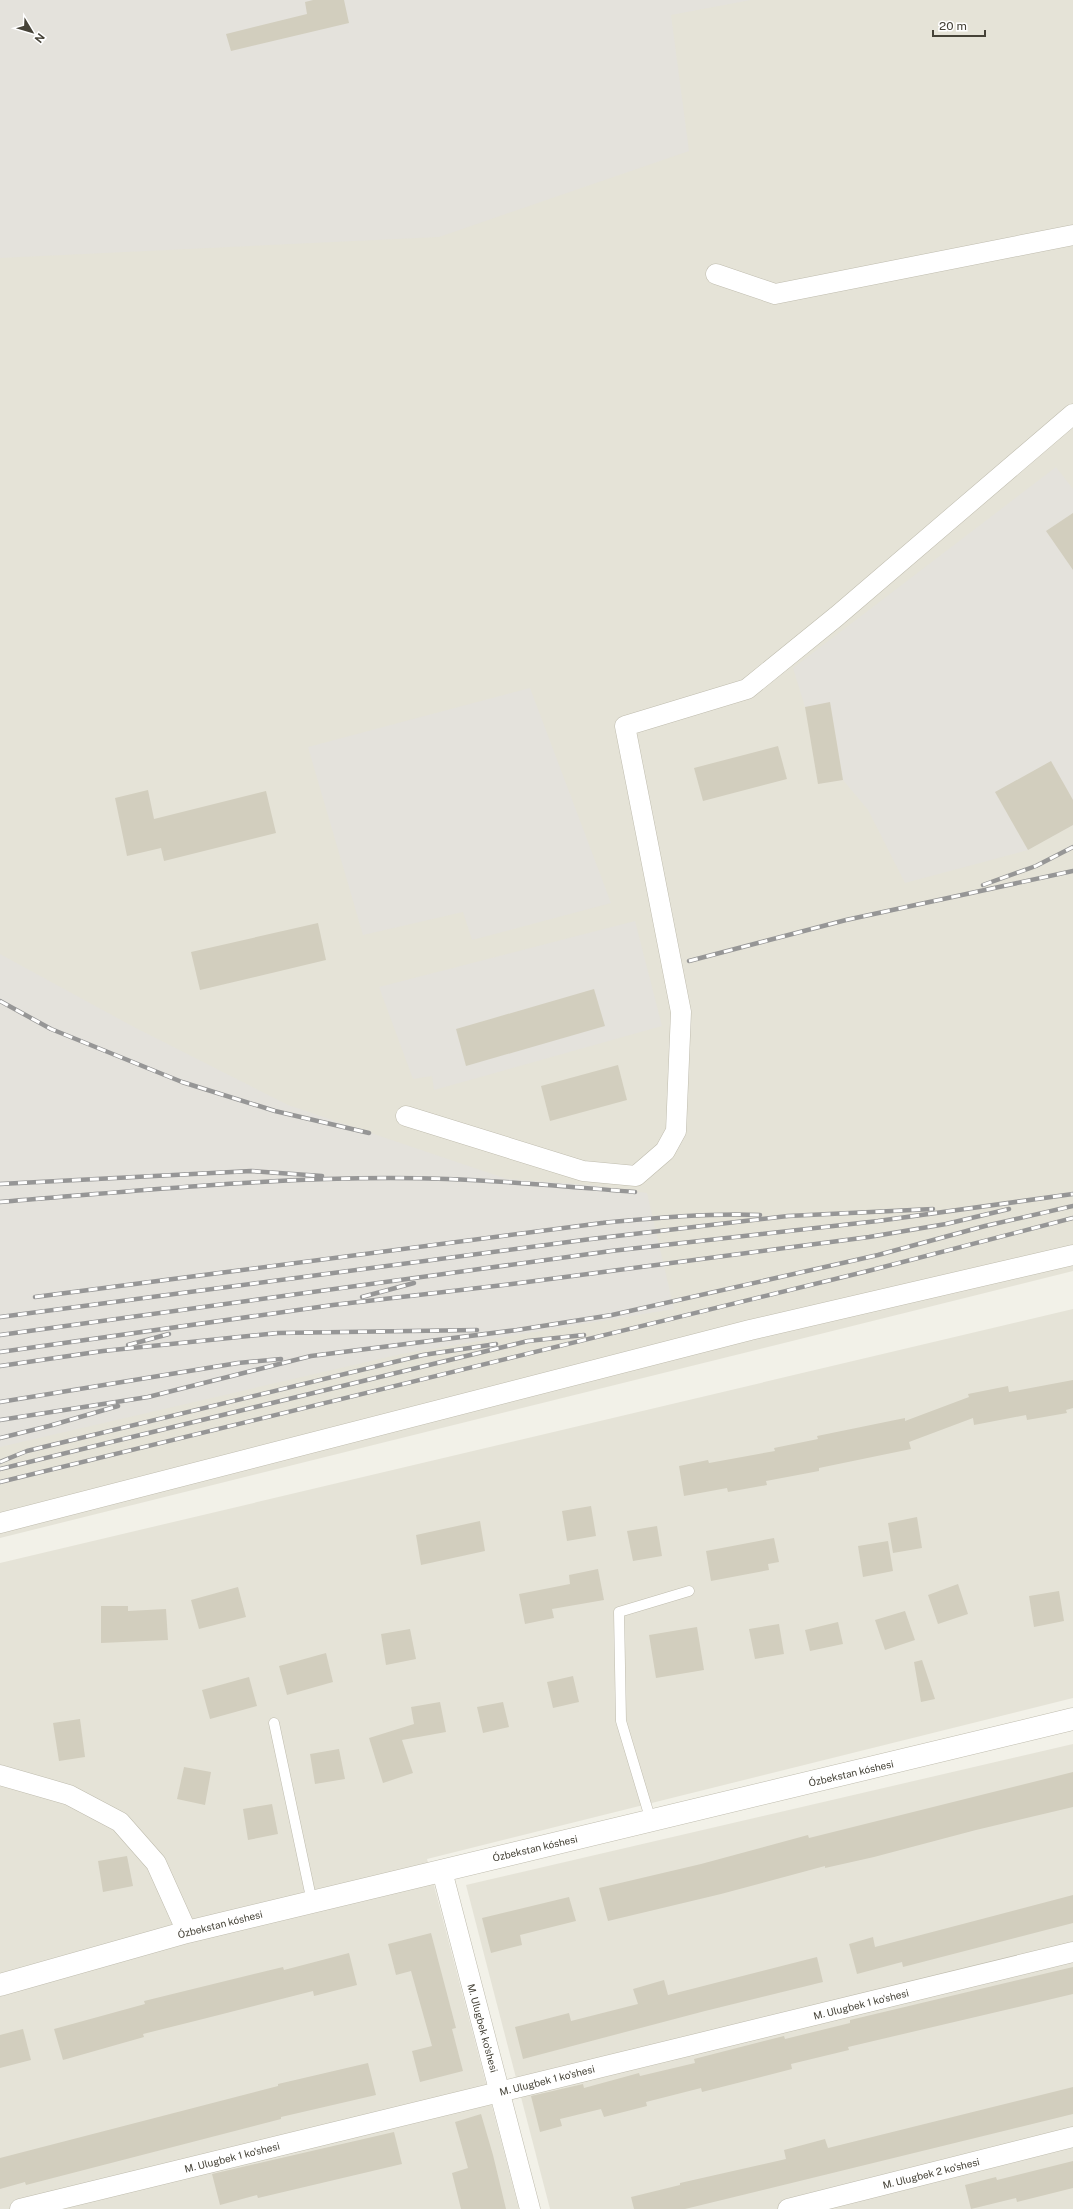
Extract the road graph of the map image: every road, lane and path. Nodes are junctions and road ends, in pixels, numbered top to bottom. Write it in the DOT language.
graph roads {
  1 [pos="1073,235"];
  2 [pos="716,274"];
  3 [pos="1073,414"];
  4 [pos="406,1116"];
  5 [pos="1073,1255"];
  6 [pos="0,1523"];
  7 [pos="690,1591"];
  8 [pos="1073,1719"];
  9 [pos="274,1723"];
  10 [pos="0,1775"];
  11 [pos="651,1821"];
  12 [pos="442,1871"];
  13 [pos="312,1902"];
  14 [pos="187,1932"];
  15 [pos="1073,1952"];
  16 [pos="0,1985"];
  17 [pos="500,2092"];
  18 [pos="1073,2137"];
  19 [pos="20,2209"];
  20 [pos="530,2209"];
  21 [pos="788,2209"];
  1 -- 2 [label="street"];
  3 -- 4 [label="street"];
  5 -- 6 [label="street"];
  7 -- 11 [label="lane"];
  8 -- 11 [label="street, Ózbekstan kóshesi"];
  9 -- 13 [label="lane"];
  10 -- 14 [label="street"];
  11 -- 12 [label="street, Ózbekstan kóshesi"];
  12 -- 13 [label="street, Ózbekstan kóshesi"];
  12 -- 17 [label="street, M. Ulugbek ko'shesi"];
  13 -- 14 [label="street, Ózbekstan kóshesi"];
  14 -- 16 [label="street, Ózbekstan kóshesi"];
  15 -- 17 [label="street, M. Ulugbek 1 ko'shesi"];
  17 -- 19 [label="street, M. Ulugbek 1 ko'shesi"];
  17 -- 20 [label="street, M. Ulugbek ko'shesi"];
  18 -- 21 [label="street, M. Ulugbek 2 ko'shesi"];
}
